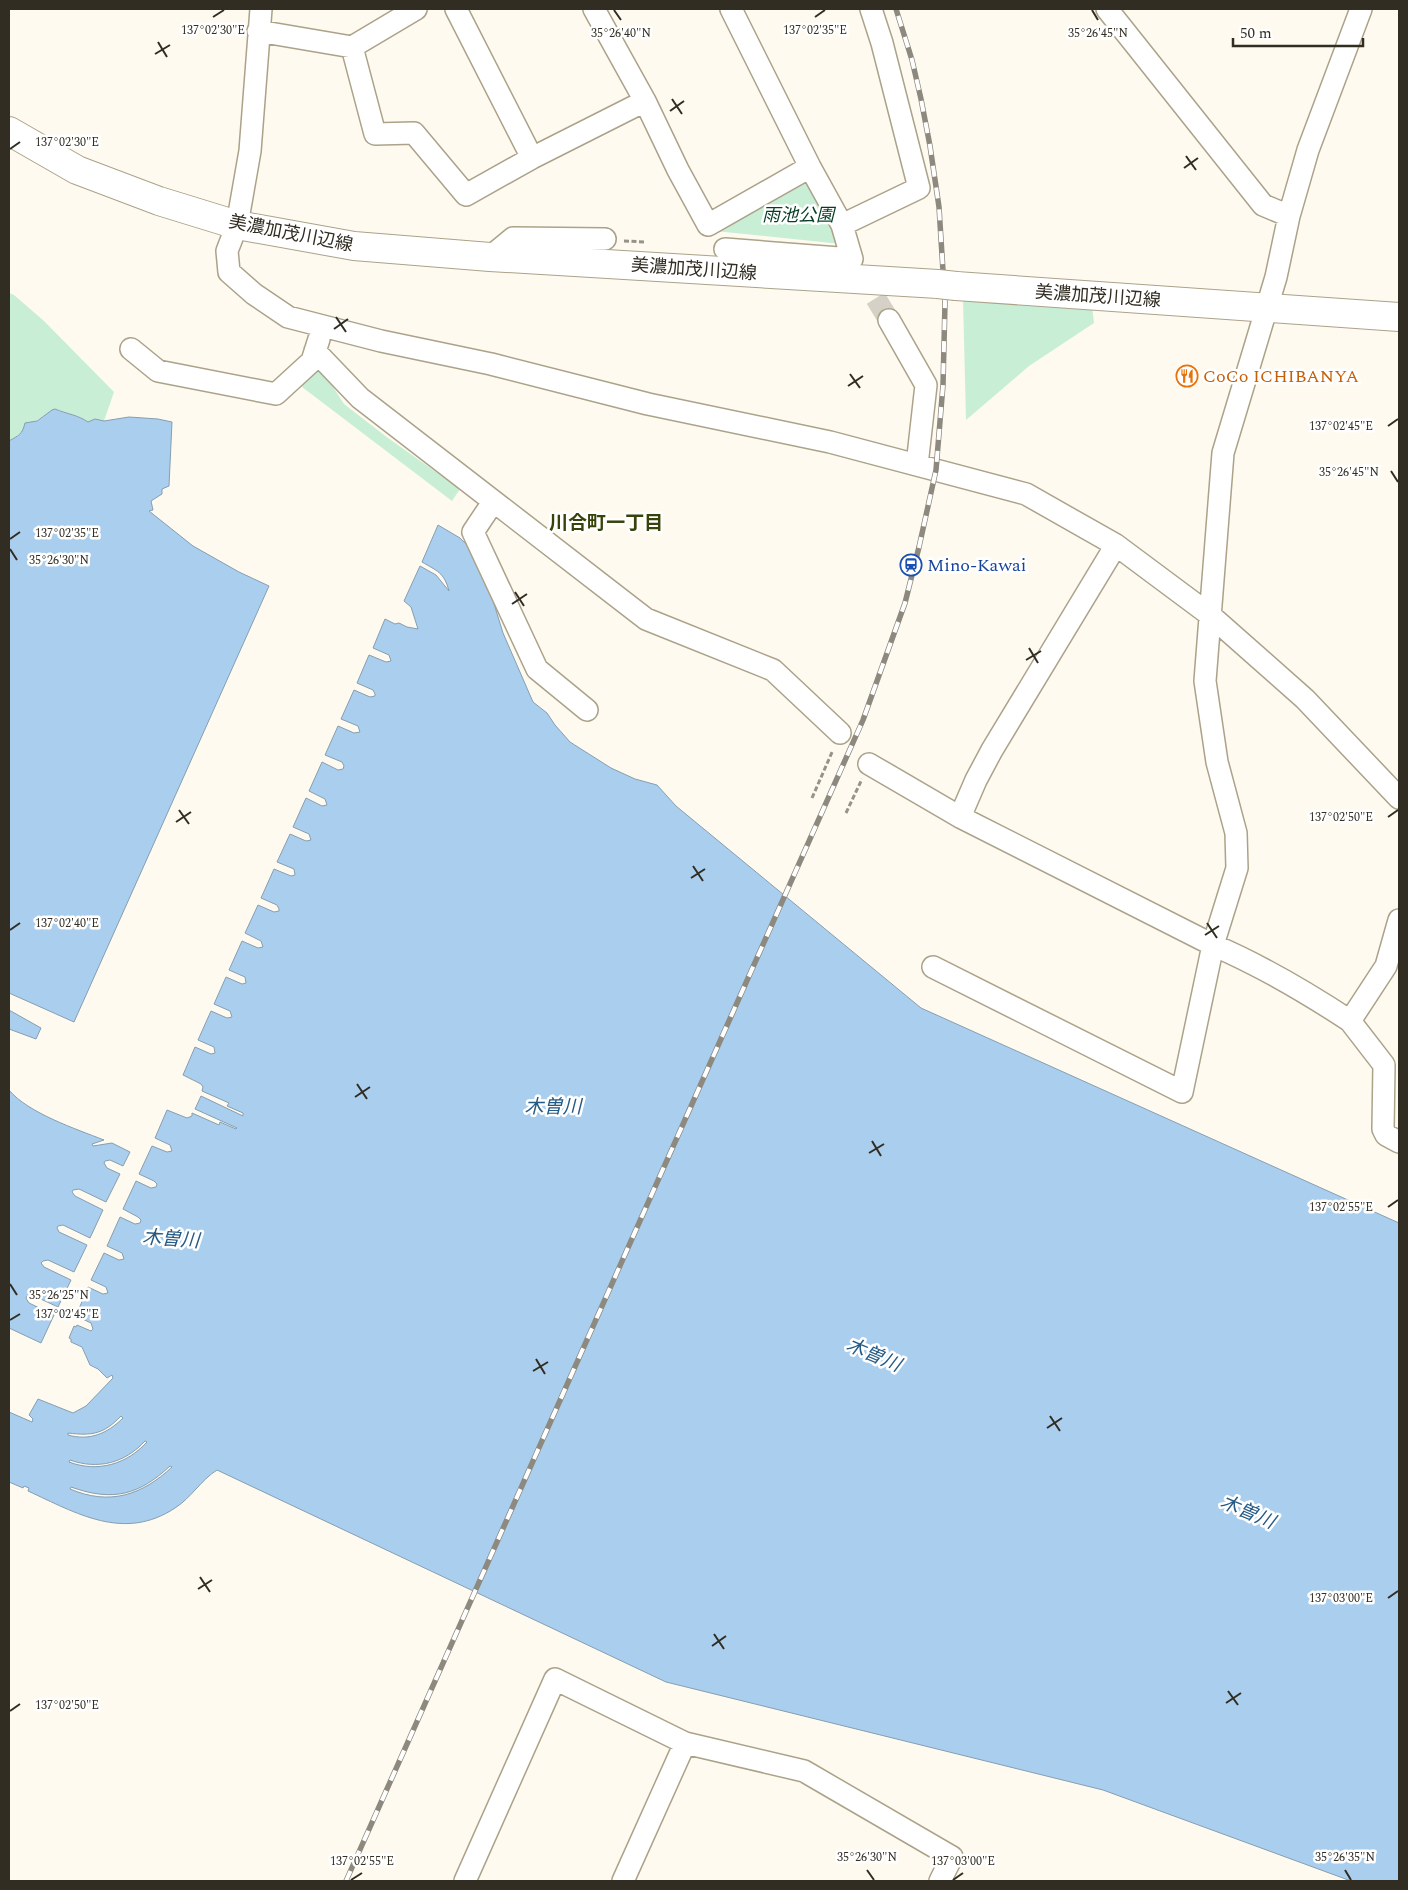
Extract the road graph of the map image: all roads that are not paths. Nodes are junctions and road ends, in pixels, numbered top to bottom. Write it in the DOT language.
graph roads {
  1 [pos="261,9"];
  2 [pos="416,9"];
  3 [pos="456,9"];
  4 [pos="594,9"];
  5 [pos="731,9"];
  6 [pos="871,9"];
  7 [pos="1107,9"];
  8 [pos="1361,9"];
  9 [pos="258,31"];
  10 [pos="352,47"];
  11 [pos="644,101"];
  12 [pos="9,131"];
  13 [pos="532,158"];
  14 [pos="810,167"];
  15 [pos="1290,216"];
  16 [pos="237,225"];
  17 [pos="842,225"];
  18 [pos="605,239"];
  19 [pos="725,249"];
  20 [pos="490,257"];
  21 [pos="1266,308"];
  22 [pos="1399,317"];
  23 [pos="889,320"];
  24 [pos="322,326"];
  25 [pos="131,349"];
  26 [pos="315,351"];
  27 [pos="917,465"];
  28 [pos="493,502"];
  29 [pos="1116,545"];
  30 [pos="1210,615"];
  31 [pos="587,710"];
  32 [pos="840,733"];
  33 [pos="869,764"];
  34 [pos="1399,798"];
  35 [pos="960,817"];
  36 [pos="1399,920"];
  37 [pos="1213,945"];
  38 [pos="1393,965"];
  39 [pos="933,968"];
  40 [pos="1350,1021"];
  41 [pos="1399,1142"];
  42 [pos="685,1743"];
  43 [pos="465,1881"];
  44 [pos="623,1881"];
  45 [pos="940,1881"];
  1 -- 9 [label="street"];
  2 -- 10 [label="street"];
  3 -- 13 [label="street"];
  4 -- 11 [label="street"];
  5 -- 14 [label="street"];
  6 -- 17 [label="street"];
  7 -- 15 [label="street"];
  8 -- 15 [label="street"];
  9 -- 10 [label="street"];
  9 -- 16 [label="street"];
  10 -- 13 [label="street"];
  11 -- 13 [label="street"];
  11 -- 14 [label="street"];
  12 -- 16 [label="main road, 美濃加茂川辺線"];
  14 -- 17 [label="street"];
  15 -- 21 [label="street"];
  16 -- 20 [label="main road, 美濃加茂川辺線"];
  16 -- 24 [label="street"];
  17 -- 19 [label="street"];
  18 -- 20 [label="street"];
  20 -- 21 [label="main road, 美濃加茂川辺線"];
  21 -- 22 [label="main road, 美濃加茂川辺線"];
  21 -- 30 [label="street"];
  23 -- 27 [label="street"];
  24 -- 26 [label="street"];
  24 -- 27 [label="street"];
  25 -- 26 [label="street"];
  26 -- 28 [label="street"];
  27 -- 29 [label="street"];
  28 -- 31 [label="street"];
  28 -- 32 [label="street"];
  29 -- 30 [label="street"];
  29 -- 35 [label="street"];
  30 -- 34 [label="street"];
  30 -- 37 [label="street"];
  33 -- 35 [label="street"];
  35 -- 37 [label="street"];
  36 -- 38 [label="street"];
  37 -- 39 [label="street"];
  37 -- 40 [label="street"];
  38 -- 40 [label="street"];
  40 -- 41 [label="street"];
  42 -- 43 [label="street"];
  42 -- 44 [label="street"];
  42 -- 45 [label="street"];
}
